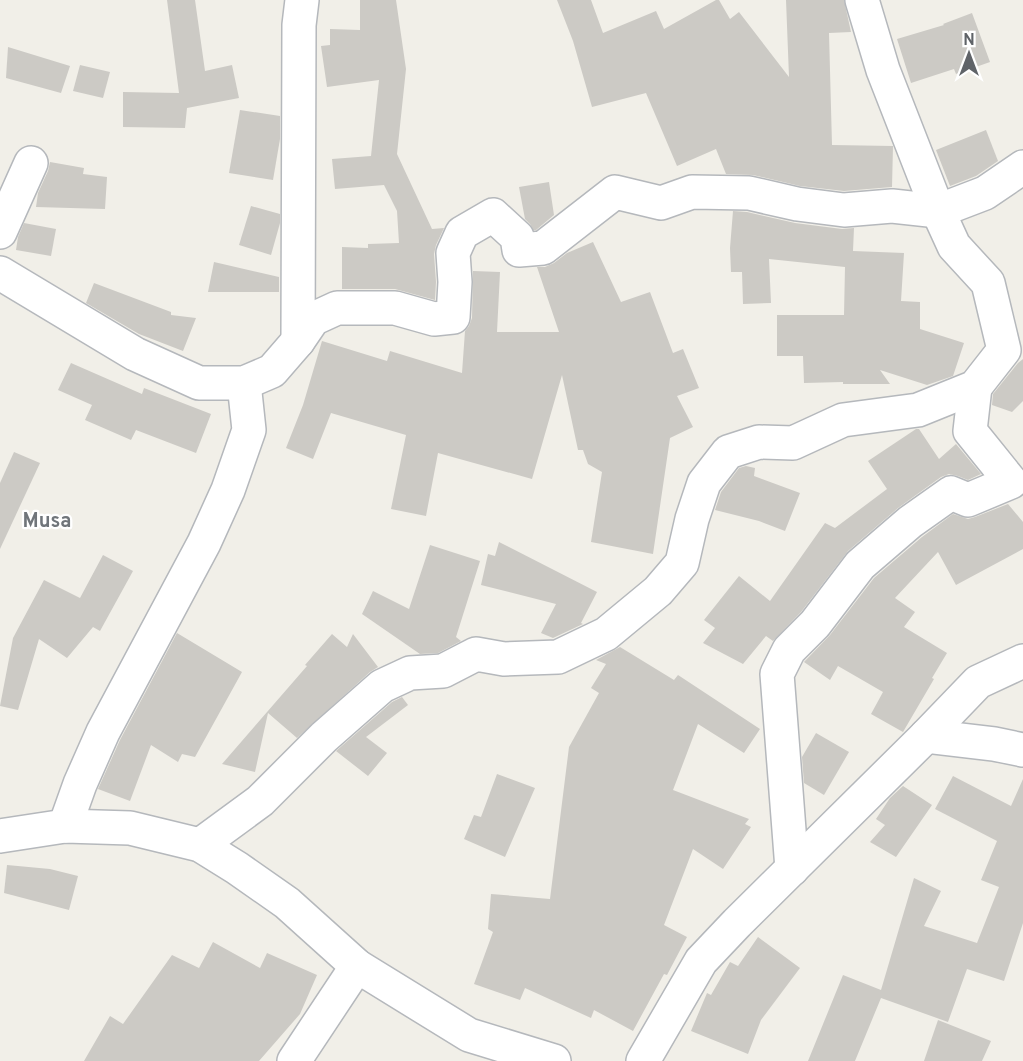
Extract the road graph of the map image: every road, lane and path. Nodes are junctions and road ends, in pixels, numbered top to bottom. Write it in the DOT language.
graph roads {
  1 [pos="302,0"];
  2 [pos="862,0"];
  3 [pos="31,163"];
  4 [pos="1023,167"];
  5 [pos="938,211"];
  6 [pos="0,232"];
  7 [pos="0,273"];
  8 [pos="298,341"];
  9 [pos="1014,344"];
  10 [pos="243,383"];
  11 [pos="975,387"];
  12 [pos="1023,661"];
  13 [pos="926,736"];
  14 [pos="1023,750"];
  15 [pos="65,826"];
  16 [pos="0,836"];
  17 [pos="200,845"];
  18 [pos="792,869"];
  19 [pos="357,966"];
  20 [pos="294,1061"];
  21 [pos="554,1061"];
  22 [pos="643,1061"];
  1 -- 8 [label="street"];
  2 -- 5 [label="street"];
  3 -- 6 [label="street"];
  4 -- 5 [label="street"];
  5 -- 8 [label="street"];
  5 -- 9 [label="street"];
  7 -- 10 [label="street"];
  8 -- 10 [label="street"];
  9 -- 11 [label="street"];
  10 -- 15 [label="street"];
  11 -- 17 [label="street"];
  11 -- 18 [label="street"];
  12 -- 13 [label="street"];
  13 -- 14 [label="street"];
  13 -- 18 [label="street"];
  15 -- 16 [label="street"];
  15 -- 17 [label="street"];
  17 -- 19 [label="street"];
  18 -- 22 [label="street"];
  19 -- 20 [label="street"];
  19 -- 21 [label="street"];
}
